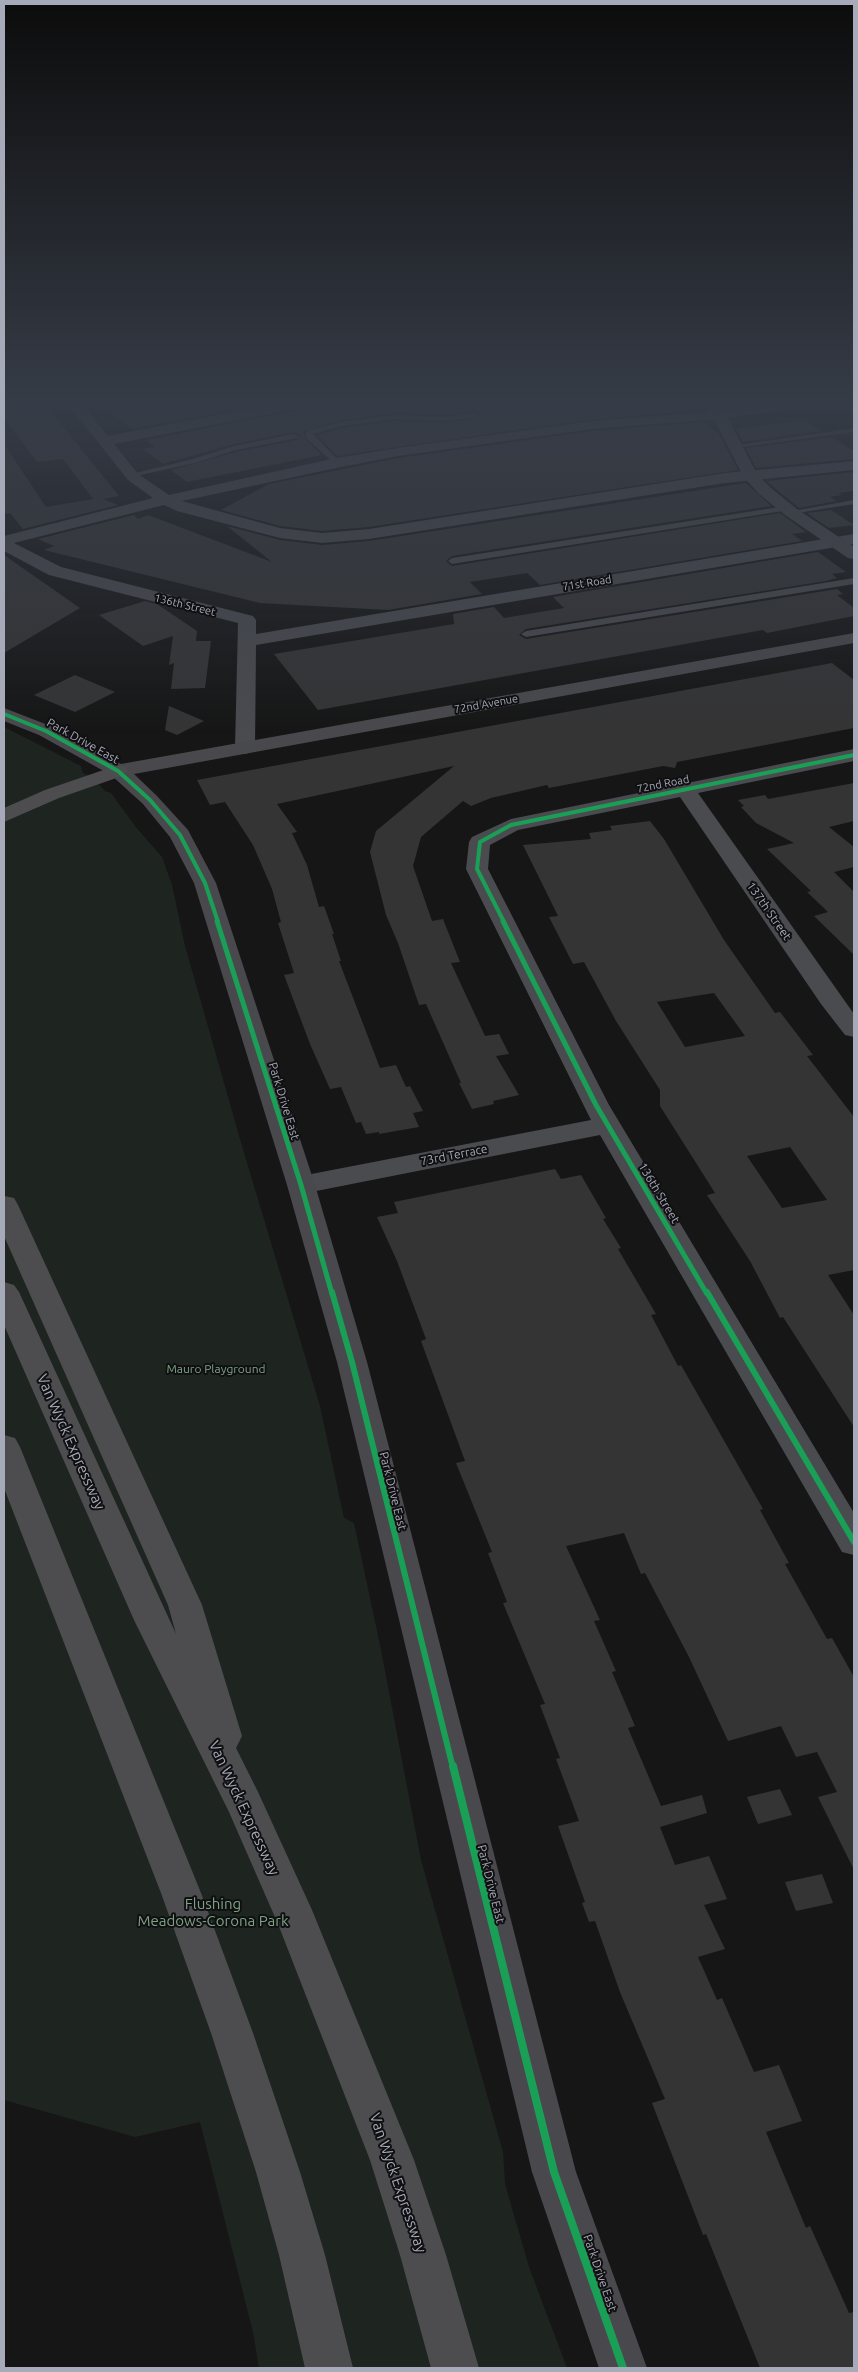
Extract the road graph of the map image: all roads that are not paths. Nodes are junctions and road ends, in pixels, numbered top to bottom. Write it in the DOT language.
graph roads {
  1 [pos="114,514"];
  2 [pos="205,514"];
  3 [pos="503,514"];
  4 [pos="765,514"];
  5 [pos="795,514"];
  6 [pos="854,539"];
  7 [pos="837,542"];
  8 [pos="4,543"];
  9 [pos="854,554"];
  10 [pos="452,562"];
  11 [pos="854,580"];
  12 [pos="247,620"];
  13 [pos="350,622"];
  14 [pos="526,634"];
  15 [pos="854,638"];
  16 [pos="246,641"];
  17 [pos="4,714"];
  18 [pos="245,748"];
  19 [pos="854,755"];
  20 [pos="118,771"];
  21 [pos="686,790"];
  22 [pos="4,816"];
  23 [pos="480,842"];
  24 [pos="854,1030"];
  25 [pos="607,1125"];
  26 [pos="301,1185"];
  27 [pos="4,1205"];
  28 [pos="4,1292"];
  29 [pos="4,1447"];
  30 [pos="854,1542"];
  31 [pos="245,1804"];
  32 [pos="329,2368"];
  33 [pos="455,2368"];
  34 [pos="623,2368"];
  1 -- 8 [label="street"];
  2 -- 3 [label="street"];
  4 -- 10 [label="lane"];
  5 -- 7 [label="street"];
  6 -- 7 [label="street, 71st Road"];
  7 -- 9 [label="street"];
  7 -- 13 [label="street, 71st Road"];
  8 -- 12 [label="street, 136th Street"];
  11 -- 14 [label="lane"];
  12 -- 13 [label="street, 71st Road"];
  12 -- 16 [label="street"];
  13 -- 16 [label="street, 71st Road"];
  15 -- 18 [label="street, 72nd Avenue"];
  16 -- 18 [label="street"];
  17 -- 20 [label="street, Park Drive East"];
  18 -- 20 [label="street, 72nd Avenue"];
  19 -- 21 [label="street, 72nd Road"];
  20 -- 22 [label="highway"];
  20 -- 26 [label="street, Park Drive East"];
  21 -- 23 [label="street, 72nd Road"];
  21 -- 24 [label="street, 137th Street"];
  23 -- 25 [label="street, 136th Street"];
  25 -- 26 [label="street, 73rd Terrace"];
  25 -- 30 [label="street, 136th Street"];
  26 -- 34 [label="street, Park Drive East"];
  27 -- 31 [label="highway"];
  28 -- 31 [label="highway, Van Wyck Expressway"];
  29 -- 32 [label="highway"];
  31 -- 33 [label="highway, Van Wyck Expressway"];
}
